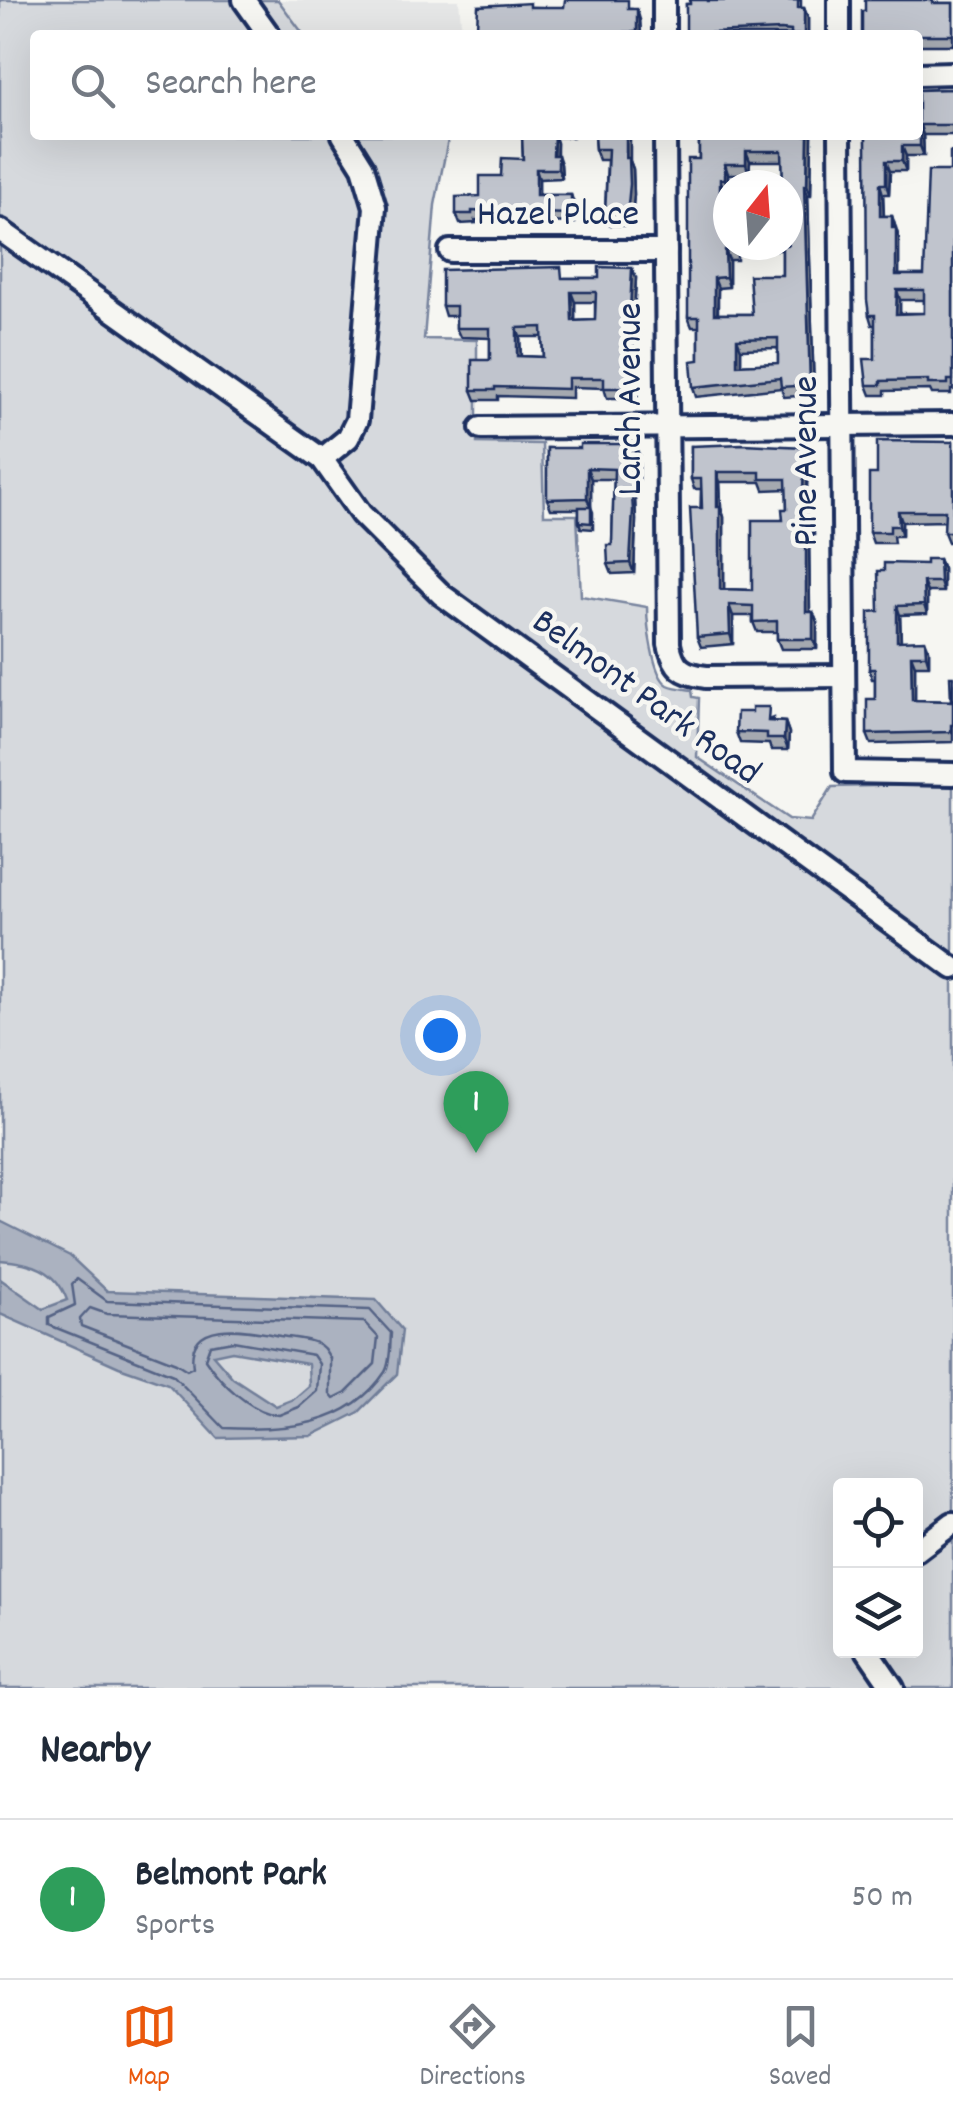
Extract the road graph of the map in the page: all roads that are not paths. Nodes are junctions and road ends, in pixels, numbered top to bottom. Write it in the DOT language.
graph roads {
  1 [pos="244,0"];
  2 [pos="664,0"];
  3 [pos="839,0"];
  4 [pos="265,30"];
  5 [pos="664,30"];
  6 [pos="839,30"];
  7 [pos="953,73"];
  8 [pos="923,74"];
  9 [pos="347,140"];
  10 [pos="665,140"];
  11 [pos="840,140"];
  12 [pos="0,230"];
  13 [pos="450,251"];
  14 [pos="666,252"];
  15 [pos="843,424"];
  16 [pos="953,424"];
  17 [pos="667,426"];
  18 [pos="481,428"];
  19 [pos="322,459"];
  20 [pos="844,676"];
  21 [pos="953,774"];
  22 [pos="953,968"];
  23 [pos="953,1523"];
  24 [pos="923,1545"];
  25 [pos="872,1658"];
  26 [pos="893,1688"];
  1 -- 4 [label="street"];
  2 -- 5 [label="street"];
  3 -- 6 [label="street"];
  7 -- 8 [label="street"];
  9 -- 19 [label="street"];
  10 -- 14 [label="street, Larch Avenue"];
  11 -- 15 [label="street, Pine Avenue"];
  12 -- 19 [label="street, Belmont Park Road"];
  13 -- 14 [label="street, Hazel Place"];
  14 -- 17 [label="street, Larch Avenue"];
  15 -- 16 [label="street"];
  15 -- 17 [label="street"];
  15 -- 20 [label="street, Pine Avenue"];
  17 -- 18 [label="street"];
  17 -- 20 [label="street, Larch Avenue"];
  19 -- 22 [label="street, Belmont Park Road"];
  20 -- 21 [label="street, Pine Avenue"];
  23 -- 24 [label="street"];
  25 -- 26 [label="street"];
}
